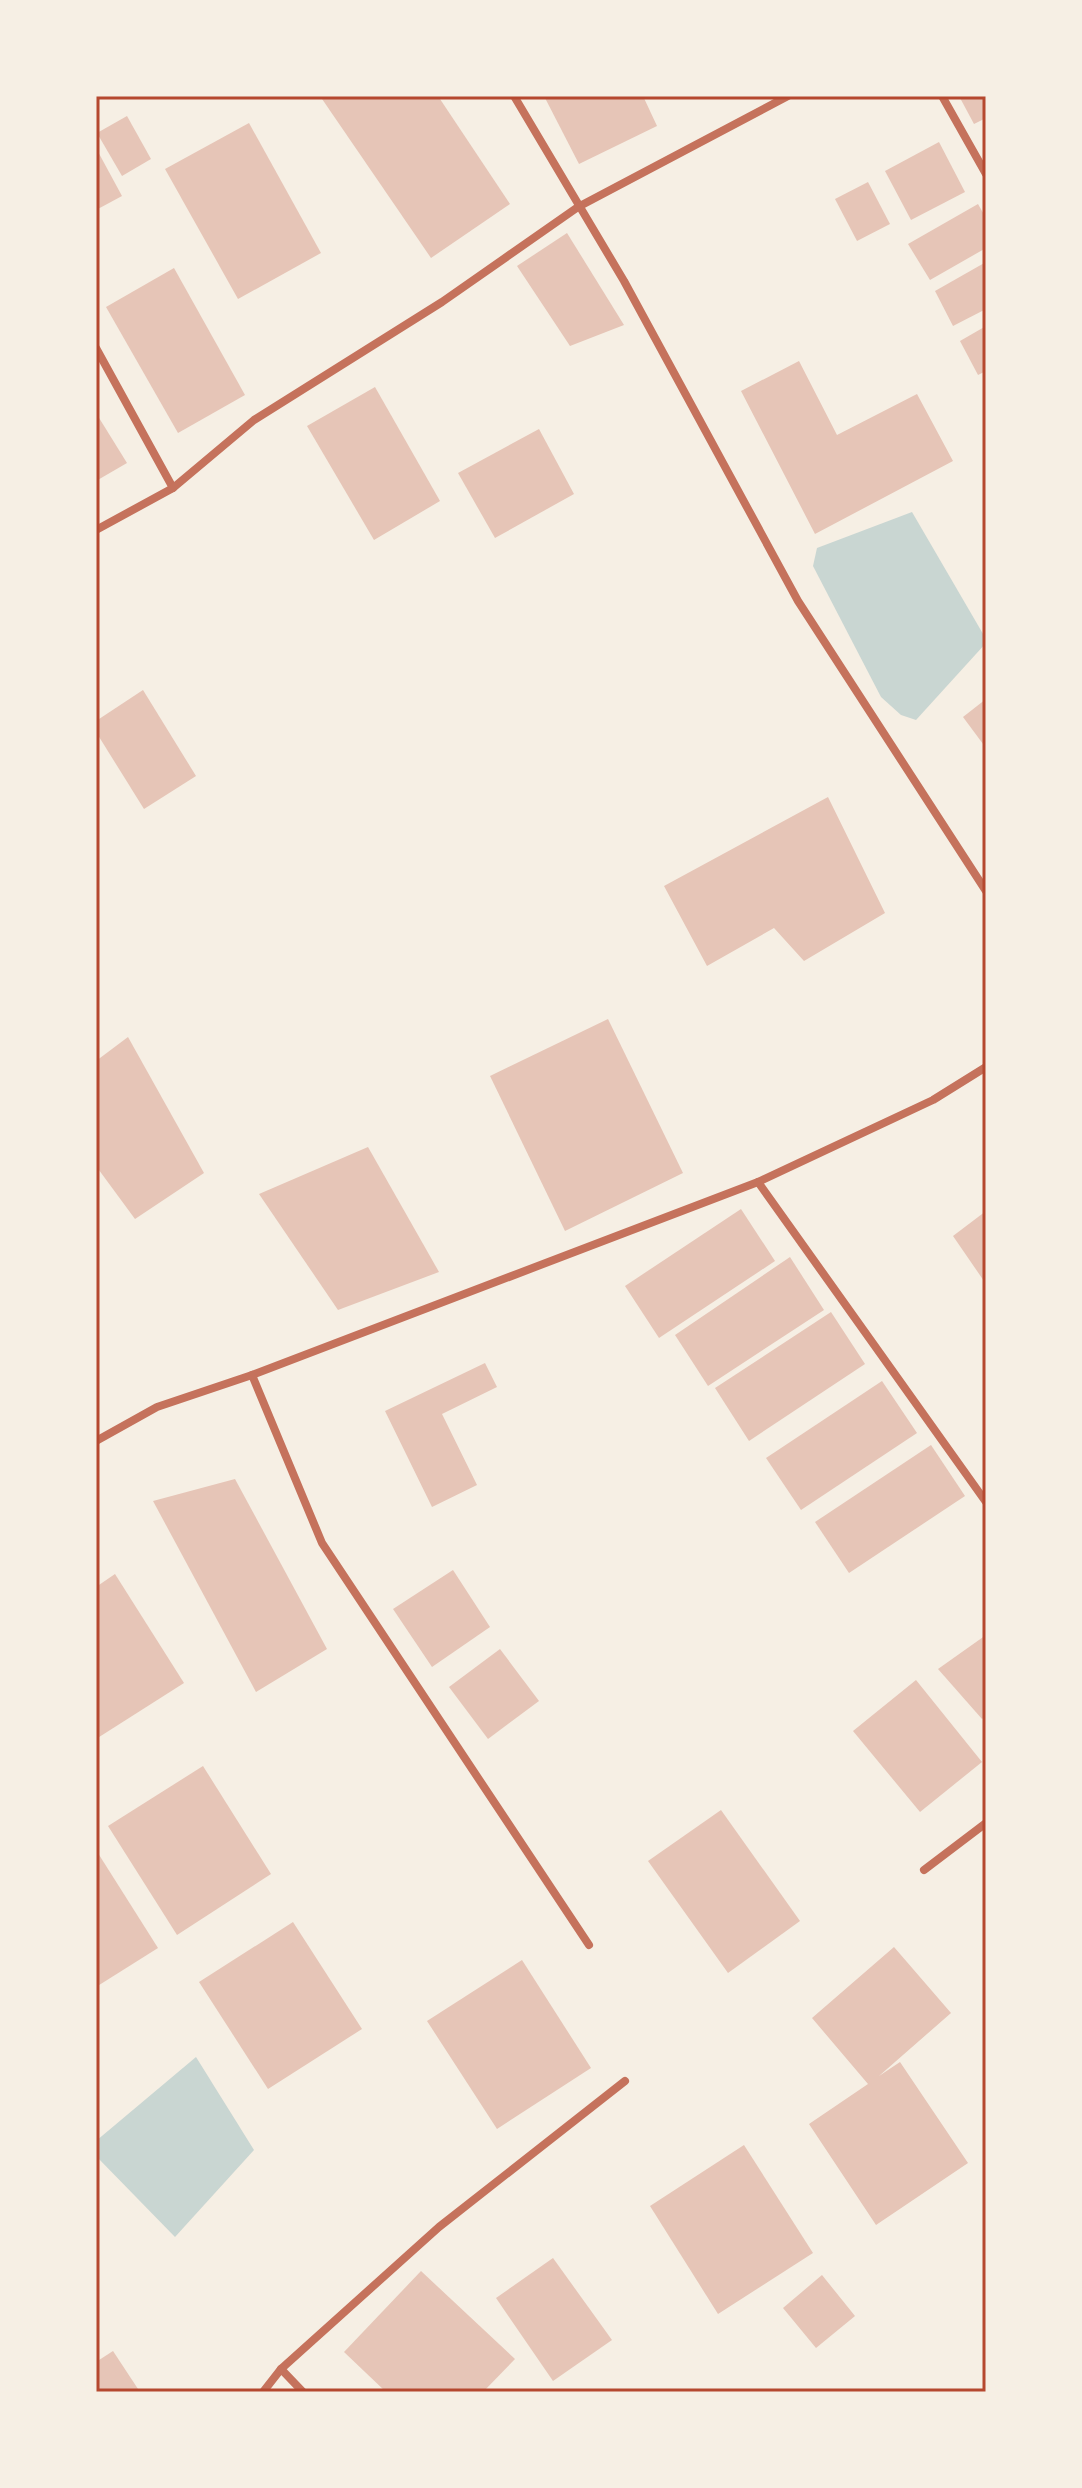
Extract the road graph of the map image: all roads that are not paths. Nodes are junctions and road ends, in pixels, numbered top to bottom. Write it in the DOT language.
graph roads {
  1 [pos="514,96"];
  2 [pos="788,96"];
  3 [pos="942,96"];
  4 [pos="986,174"];
  5 [pos="578,207"];
  6 [pos="96,348"];
  7 [pos="173,488"];
  8 [pos="96,530"];
  9 [pos="986,891"];
  10 [pos="986,1067"];
  11 [pos="758,1182"];
  12 [pos="252,1375"];
  13 [pos="96,1441"];
  14 [pos="986,1502"];
  15 [pos="986,1823"];
  16 [pos="924,1870"];
  17 [pos="589,1945"];
  18 [pos="625,2081"];
  19 [pos="281,2369"];
  20 [pos="263,2392"];
  21 [pos="303,2392"];
  1 -- 5 [label="street"];
  2 -- 5 [label="street"];
  3 -- 4 [label="street"];
  5 -- 7 [label="street"];
  5 -- 9 [label="street"];
  6 -- 7 [label="street"];
  7 -- 8 [label="street"];
  10 -- 11 [label="street"];
  11 -- 12 [label="street"];
  11 -- 14 [label="street"];
  12 -- 13 [label="street"];
  12 -- 17 [label="street"];
  15 -- 16 [label="street"];
  18 -- 19 [label="street"];
  19 -- 20 [label="street"];
  19 -- 21 [label="street"];
}
